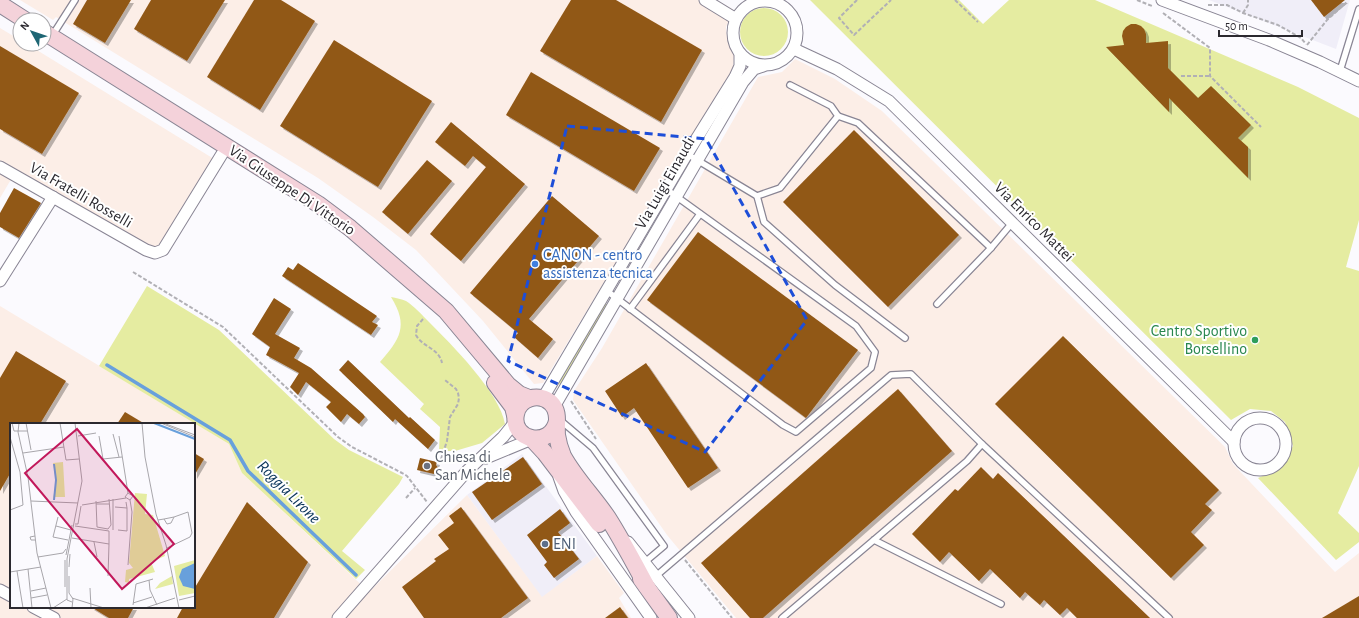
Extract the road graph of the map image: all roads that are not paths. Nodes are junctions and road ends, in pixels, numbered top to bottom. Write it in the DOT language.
graph roads {
  1 [pos="75,0"];
  2 [pos="705,0"];
  3 [pos="1159,3"];
  4 [pos="0,4"];
  5 [pos="1359,9"];
  6 [pos="12,12"];
  7 [pos="0,16"];
  8 [pos="736,19"];
  9 [pos="12,24"];
  10 [pos="52,30"];
  11 [pos="52,40"];
  12 [pos="52,40"];
  13 [pos="794,49"];
  14 [pos="740,54"];
  15 [pos="763,66"];
  16 [pos="1340,71"];
  17 [pos="1359,81"];
  18 [pos="790,85"];
  19 [pos="838,116"];
  20 [pos="222,154"];
  21 [pos="687,154"];
  22 [pos="697,160"];
  23 [pos="0,167"];
  24 [pos="666,189"];
  25 [pos="676,196"];
  26 [pos="757,196"];
  27 [pos="52,197"];
  28 [pos="700,214"];
  29 [pos="1012,223"];
  30 [pos="991,248"];
  31 [pos="0,281"];
  32 [pos="606,291"];
  33 [pos="616,298"];
  34 [pos="937,304"];
  35 [pos="630,308"];
  36 [pos="905,338"];
  37 [pos="548,408"];
  38 [pos="515,418"];
  39 [pos="532,439"];
  40 [pos="1234,442"];
  41 [pos="982,444"];
  42 [pos="473,465"];
  43 [pos="556,468"];
  44 [pos="608,517"];
  45 [pos="874,540"];
  46 [pos="645,562"];
  47 [pos="652,581"];
  48 [pos="0,590"];
  49 [pos="10,595"];
  50 [pos="1001,604"];
  51 [pos="35,608"];
  52 [pos="54,618"];
  53 [pos="338,618"];
  54 [pos="651,618"];
  55 [pos="669,618"];
  56 [pos="689,618"];
  57 [pos="782,618"];
  58 [pos="1169,618"];
  1 -- 10 [label="lane"];
  2 -- 8 [label="street"];
  3 -- 16 [label="street"];
  4 -- 6 [label="main road"];
  5 -- 16 [label="lane"];
  7 -- 9 [label="main road"];
  8 -- 13 [label="street"];
  8 -- 14 [label="street"];
  11 -- 20 [label="main road, Via Giuseppe Di Vittorio"];
  12 -- 37 [label="main road, Via Giuseppe Di Vittorio"];
  13 -- 15 [label="street"];
  13 -- 29 [label="street, Via Enrico Mattei"];
  14 -- 15 [label="street"];
  14 -- 21 [label="street, Via Luigi Einaudi"];
  15 -- 22 [label="street, Via Luigi Einaudi"];
  16 -- 17 [label="street"];
  18 -- 19 [label="lane"];
  19 -- 26 [label="lane"];
  19 -- 30 [label="lane"];
  20 -- 27 [label="street, Via Fratelli Rosselli"];
  20 -- 38 [label="main road, Via Giuseppe Di Vittorio"];
  21 -- 22 [label="lane"];
  21 -- 24 [label="street, Via Luigi Einaudi"];
  22 -- 25 [label="street, Via Luigi Einaudi"];
  22 -- 26 [label="lane"];
  23 -- 27 [label="street, Via Fratelli Rosselli"];
  24 -- 25 [label="lane"];
  24 -- 32 [label="street, Via Luigi Einaudi"];
  25 -- 28 [label="lane"];
  25 -- 33 [label="street, Via Luigi Einaudi"];
  26 -- 36 [label="lane"];
  27 -- 31 [label="street"];
  28 -- 35 [label="lane"];
  28 -- 35 [label="lane"];
  29 -- 30 [label="lane"];
  29 -- 40 [label="street, Via Enrico Mattei"];
  30 -- 34 [label="lane"];
  32 -- 33 [label="lane"];
  32 -- 37 [label="street, Via Luigi Einaudi"];
  33 -- 35 [label="lane"];
  33 -- 37 [label="street, Via Luigi Einaudi"];
  37 -- 38 [label="main road"];
  37 -- 39 [label="main road"];
  37 -- 44 [label="main road, Via Giuseppe Di Vittorio"];
  37 -- 46 [label="lane"];
  38 -- 39 [label="main road, Via Giuseppe Di Vittorio"];
  38 -- 42 [label="street"];
  39 -- 42 [label="street"];
  39 -- 43 [label="main road, Via Giuseppe Di Vittorio"];
  40 -- 40 [label="street"];
  41 -- 45 [label="lane"];
  41 -- 47 [label="lane"];
  41 -- 58 [label="lane"];
  42 -- 53 [label="street"];
  43 -- 47 [label="main road, Via Giuseppe Di Vittorio"];
  43 -- 54 [label="street, Via Giuseppe Di Vittorio"];
  44 -- 46 [label="street, Via Giuseppe Di Vittorio"];
  44 -- 47 [label="main road, Via Giuseppe Di Vittorio"];
  45 -- 50 [label="lane"];
  45 -- 57 [label="lane"];
  46 -- 47 [label="street, Via Giuseppe Di Vittorio"];
  47 -- 55 [label="main road, Via Giuseppe Di Vittorio"];
  47 -- 56 [label="street, Via Giuseppe Di Vittorio"];
  48 -- 49 [label="street"];
  51 -- 52 [label="street"];
}
